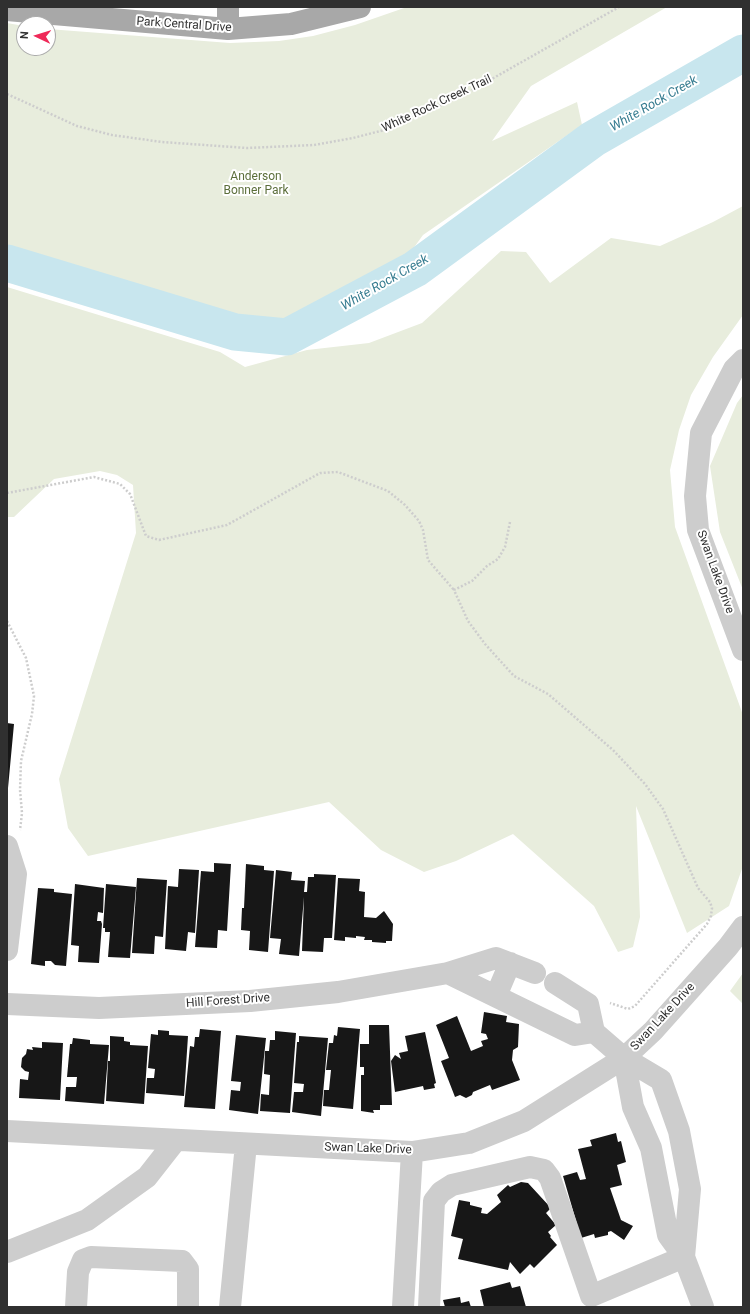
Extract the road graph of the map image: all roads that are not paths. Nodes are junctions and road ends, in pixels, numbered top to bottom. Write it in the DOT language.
graph roads {
  1 [pos="228,7"];
  2 [pos="360,7"];
  3 [pos="7,10"];
  4 [pos="228,29"];
  5 [pos="743,360"];
  6 [pos="743,650"];
  7 [pos="8,848"];
  8 [pos="743,927"];
  9 [pos="7,950"];
  10 [pos="510,963"];
  11 [pos="448,973"];
  12 [pos="535,973"];
  13 [pos="555,983"];
  14 [pos="496,996"];
  15 [pos="7,1004"];
  16 [pos="594,1032"];
  17 [pos="624,1058"];
  18 [pos="7,1131"];
  19 [pos="176,1140"];
  20 [pos="246,1144"];
  21 [pos="412,1152"];
  22 [pos="7,1252"];
  23 [pos="684,1257"];
  24 [pos="76,1307"];
  25 [pos="188,1307"];
  26 [pos="230,1307"];
  27 [pos="404,1307"];
  28 [pos="429,1307"];
  29 [pos="703,1307"];
  1 -- 4 [label="main road"];
  2 -- 4 [label="main road, Park Central Drive"];
  3 -- 4 [label="main road, Park Central Drive"];
  5 -- 6 [label="street, Swan Lake Drive"];
  7 -- 9 [label="street"];
  8 -- 17 [label="street, Swan Lake Drive"];
  10 -- 11 [label="street, Hill Forest Drive"];
  10 -- 12 [label="street, Hill Forest Drive"];
  10 -- 14 [label="street"];
  11 -- 14 [label="street"];
  11 -- 15 [label="street, Hill Forest Drive"];
  13 -- 16 [label="street"];
  14 -- 16 [label="street"];
  16 -- 17 [label="street"];
  17 -- 21 [label="street, Swan Lake Drive"];
  17 -- 23 [label="street"];
  17 -- 23 [label="street"];
  18 -- 19 [label="street, Swan Lake Drive"];
  19 -- 20 [label="street, Swan Lake Drive"];
  19 -- 22 [label="street"];
  20 -- 21 [label="street, Swan Lake Drive"];
  20 -- 26 [label="street"];
  21 -- 27 [label="street"];
  23 -- 28 [label="street"];
  23 -- 29 [label="street"];
  24 -- 25 [label="street"];
}
